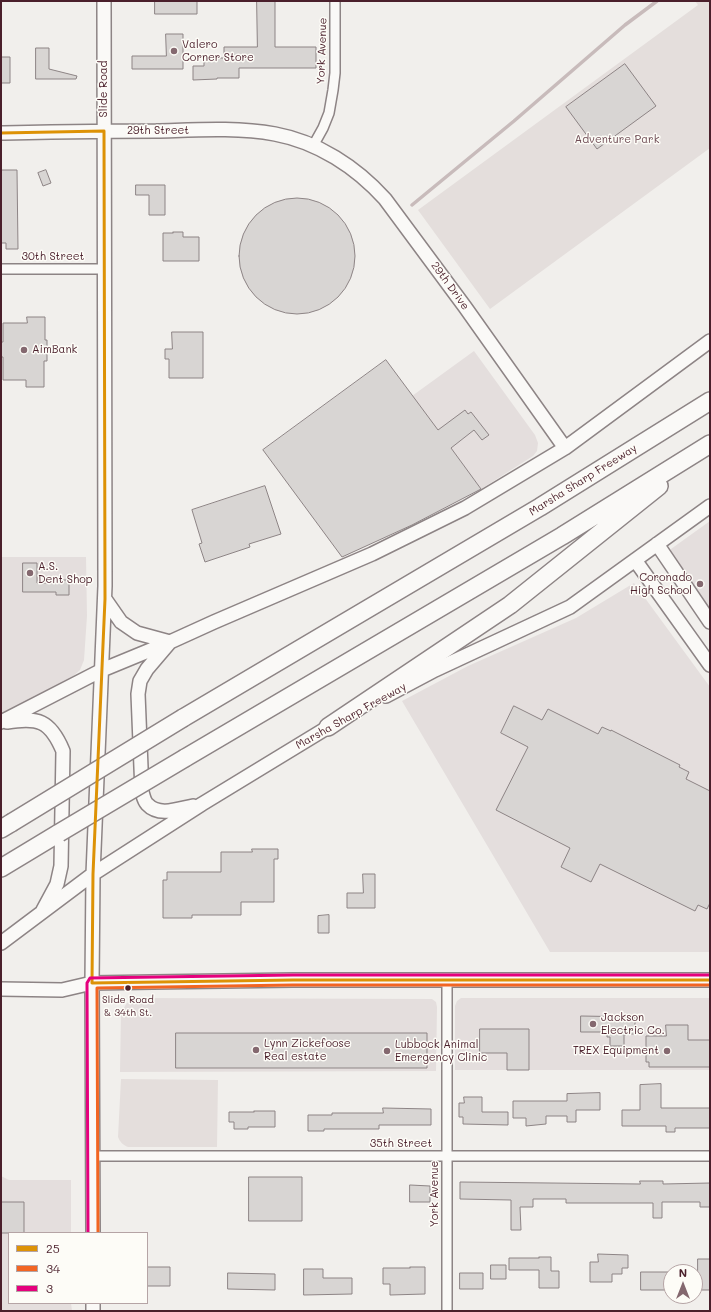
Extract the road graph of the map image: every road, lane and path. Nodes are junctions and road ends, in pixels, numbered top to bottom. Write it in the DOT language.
graph roads {
  1 [pos="104,1"];
  2 [pos="335,1"];
  3 [pos="104,131"];
  4 [pos="1,134"];
  5 [pos="314,146"];
  6 [pos="1,269"];
  7 [pos="105,269"];
  8 [pos="710,341"];
  9 [pos="710,400"];
  10 [pos="710,445"];
  11 [pos="565,448"];
  12 [pos="710,506"];
  13 [pos="658,544"];
  14 [pos="635,560"];
  15 [pos="105,599"];
  16 [pos="710,622"];
  17 [pos="170,642"];
  18 [pos="709,663"];
  19 [pos="102,670"];
  20 [pos="1,722"];
  21 [pos="328,727"];
  22 [pos="202,804"];
  23 [pos="6,826"];
  24 [pos="3,867"];
  25 [pos="94,874"];
  26 [pos="41,913"];
  27 [pos="1,942"];
  28 [pos="447,980"];
  29 [pos="710,980"];
  30 [pos="92,983"];
  31 [pos="1,989"];
  32 [pos="92,1156"];
  33 [pos="447,1156"];
  34 [pos="710,1156"];
  35 [pos="93,1232"];
  36 [pos="447,1311"];
  1 -- 3 [label="main road, Slide Road"];
  2 -- 5 [label="street, York Avenue"];
  3 -- 4 [label="main road, 29th Street"];
  3 -- 5 [label="main road, 29th Street"];
  3 -- 7 [label="main road, Slide Road"];
  5 -- 11 [label="main road, 29th Drive"];
  6 -- 7 [label="street, 30th Street"];
  7 -- 15 [label="main road, Slide Road"];
  8 -- 11 [label="main road"];
  9 -- 23 [label="highway, Marsha Sharp Freeway, bridge"];
  10 -- 21 [label="highway"];
  10 -- 24 [label="highway, bridge"];
  11 -- 17 [label="main road"];
  12 -- 13 [label="main road, Marsha Sharp Freeway"];
  13 -- 14 [label="main road, Marsha Sharp Freeway"];
  13 -- 16 [label="main road"];
  14 -- 18 [label="main road"];
  14 -- 21 [label="main road, Marsha Sharp Freeway"];
  15 -- 17 [label="main road"];
  15 -- 19 [label="main road, Slide Road"];
  17 -- 19 [label="main road"];
  17 -- 22 [label="main road"];
  19 -- 20 [label="main road"];
  19 -- 25 [label="main road, Slide Road"];
  20 -- 26 [label="main road"];
  21 -- 22 [label="main road, Marsha Sharp Freeway"];
  22 -- 25 [label="main road, Marsha Sharp Freeway"];
  25 -- 26 [label="main road, Marsha Sharp Freeway"];
  25 -- 30 [label="main road, Slide Road"];
  26 -- 27 [label="main road, Marsha Sharp Freeway"];
  28 -- 29 [label="main road"];
  28 -- 30 [label="main road"];
  28 -- 33 [label="street, York Avenue"];
  30 -- 31 [label="main road"];
  30 -- 32 [label="main road, Slide Road"];
  32 -- 33 [label="street, 35th Street"];
  32 -- 35 [label="main road, Slide Road"];
  33 -- 34 [label="street, 35th Street"];
  33 -- 36 [label="street, York Avenue"];
}
